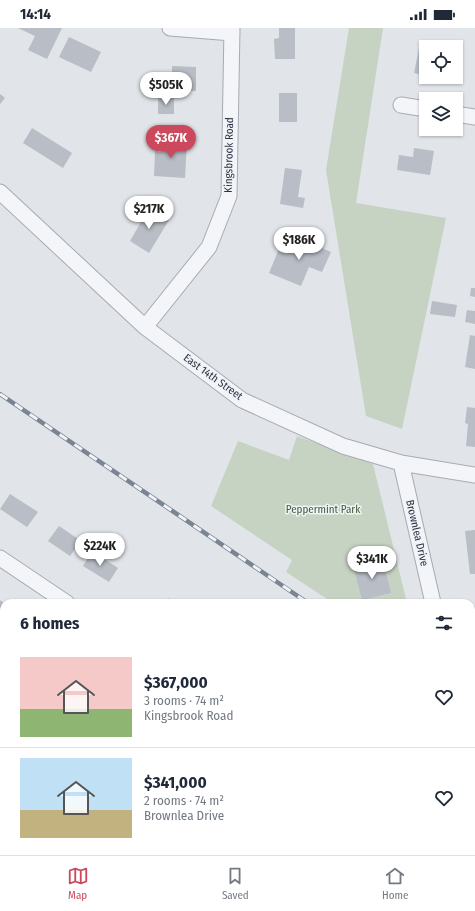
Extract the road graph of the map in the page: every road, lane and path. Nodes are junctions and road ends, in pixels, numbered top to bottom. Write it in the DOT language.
graph roads {
  1 [pos="170,28"];
  2 [pos="232,30"];
  3 [pos="401,105"];
  4 [pos="419,108"];
  5 [pos="463,115"];
  6 [pos="475,117"];
  7 [pos="0,192"];
  8 [pos="145,327"];
  9 [pos="401,463"];
  10 [pos="475,475"];
  11 [pos="0,558"];
  12 [pos="61,599"];
  13 [pos="432,599"];
  1 -- 2 [label="street"];
  2 -- 8 [label="street, Kingsbrook Road"];
  3 -- 4 [label="street"];
  5 -- 6 [label="street"];
  7 -- 8 [label="street, East 14th Street"];
  8 -- 9 [label="street, East 14th Street"];
  9 -- 10 [label="street, East 14th Street"];
  9 -- 13 [label="street, Brownlea Drive"];
  11 -- 12 [label="street"];
}
